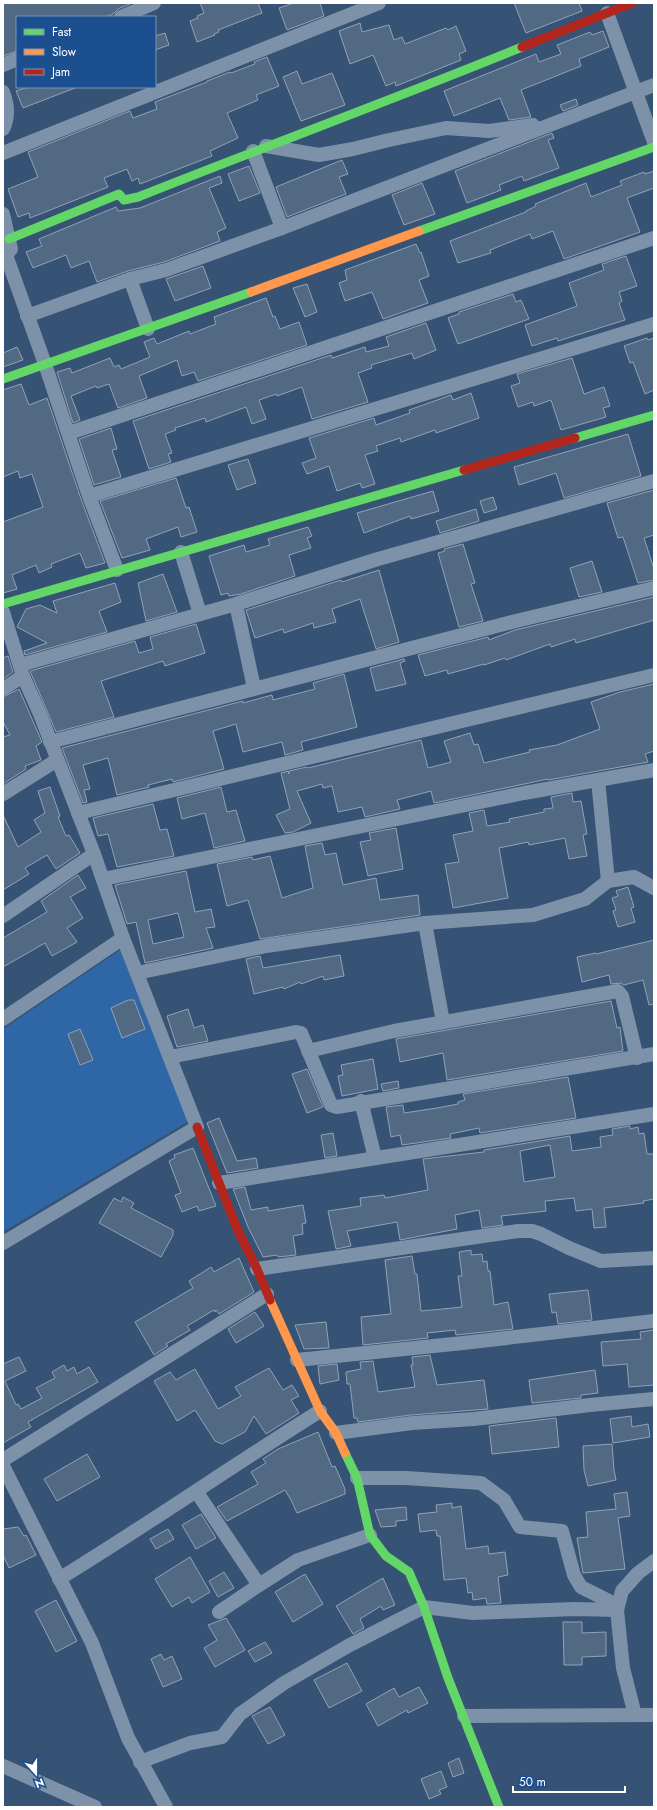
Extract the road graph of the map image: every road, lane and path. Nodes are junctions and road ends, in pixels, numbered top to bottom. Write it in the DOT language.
graph roads {
  1 [pos="154,3"];
  2 [pos="379,3"];
  3 [pos="632,3"];
  4 [pos="607,13"];
  5 [pos="122,16"];
  6 [pos="16,59"];
  7 [pos="3,65"];
  8 [pos="654,85"];
  9 [pos="3,92"];
  10 [pos="635,92"];
  11 [pos="553,123"];
  12 [pos="3,129"];
  13 [pos="654,142"];
  14 [pos="654,147"];
  15 [pos="260,148"];
  16 [pos="3,153"];
  17 [pos="3,214"];
  18 [pos="282,228"];
  19 [pos="654,238"];
  20 [pos="7,248"];
  21 [pos="130,279"];
  22 [pos="27,316"];
  23 [pos="654,324"];
  24 [pos="148,329"];
  25 [pos="45,364"];
  26 [pos="3,379"];
  27 [pos="654,415"];
  28 [pos="69,433"];
  29 [pos="654,481"];
  30 [pos="89,496"];
  31 [pos="181,552"];
  32 [pos="117,570"];
  33 [pos="654,588"];
  34 [pos="3,604"];
  35 [pos="236,604"];
  36 [pos="3,612"];
  37 [pos="200,614"];
  38 [pos="22,670"];
  39 [pos="654,675"];
  40 [pos="254,688"];
  41 [pos="3,689"];
  42 [pos="50,742"];
  43 [pos="57,760"];
  44 [pos="654,770"];
  45 [pos="598,780"];
  46 [pos="3,794"];
  47 [pos="78,813"];
  48 [pos="94,854"];
  49 [pos="103,879"];
  50 [pos="608,881"];
  51 [pos="654,888"];
  52 [pos="3,916"];
  53 [pos="425,923"];
  54 [pos="123,938"];
  55 [pos="137,973"];
  56 [pos="3,1019"];
  57 [pos="443,1022"];
  58 [pos="308,1051"];
  59 [pos="654,1054"];
  60 [pos="170,1057"];
  61 [pos="637,1058"];
  62 [pos="361,1102"];
  63 [pos="654,1114"];
  64 [pos="197,1127"];
  65 [pos="375,1158"];
  66 [pos="219,1183"];
  67 [pos="3,1243"];
  68 [pos="654,1258"];
  69 [pos="257,1269"];
  70 [pos="267,1294"];
  71 [pos="654,1321"];
  72 [pos="297,1360"];
  73 [pos="654,1400"];
  74 [pos="320,1411"];
  75 [pos="336,1433"];
  76 [pos="3,1460"];
  77 [pos="3,1466"];
  78 [pos="357,1478"];
  79 [pos="196,1491"];
  80 [pos="370,1535"];
  81 [pos="654,1561"];
  82 [pos="59,1579"];
  83 [pos="259,1585"];
  84 [pos="424,1607"];
  85 [pos="617,1610"];
  86 [pos="219,1612"];
  87 [pos="635,1715"];
  88 [pos="654,1715"];
  89 [pos="464,1716"];
  90 [pos="140,1762"];
  91 [pos="3,1766"];
  92 [pos="496,1805"];
  93 [pos="95,1807"];
  94 [pos="166,1807"];
  1 -- 5 [label="street"];
  2 -- 16 [label="street"];
  3 -- 4 [label="street"];
  4 -- 10 [label="street"];
  4 -- 15 [label="street"];
  6 -- 7 [label="street"];
  8 -- 10 [label="street"];
  9 -- 12 [label="street"];
  10 -- 11 [label="street"];
  10 -- 13 [label="street"];
  11 -- 15 [label="street"];
  11 -- 18 [label="street"];
  14 -- 24 [label="street"];
  15 -- 18 [label="street"];
  15 -- 20 [label="street"];
  17 -- 20 [label="street"];
  18 -- 21 [label="street"];
  19 -- 28 [label="street"];
  20 -- 22 [label="street"];
  21 -- 22 [label="street"];
  21 -- 24 [label="street"];
  22 -- 25 [label="street"];
  23 -- 30 [label="street"];
  24 -- 25 [label="street"];
  25 -- 26 [label="street"];
  25 -- 28 [label="street"];
  27 -- 31 [label="street"];
  28 -- 30 [label="street"];
  29 -- 35 [label="street"];
  30 -- 32 [label="street"];
  31 -- 32 [label="street"];
  31 -- 37 [label="street"];
  32 -- 34 [label="street"];
  33 -- 40 [label="street"];
  35 -- 37 [label="street"];
  35 -- 40 [label="street"];
  36 -- 38 [label="street"];
  37 -- 38 [label="street"];
  38 -- 41 [label="street"];
  38 -- 42 [label="street"];
  39 -- 47 [label="street"];
  40 -- 42 [label="street"];
  42 -- 43 [label="street"];
  43 -- 46 [label="street"];
  43 -- 47 [label="street"];
  44 -- 45 [label="street"];
  45 -- 49 [label="street"];
  45 -- 50 [label="street"];
  47 -- 48 [label="street"];
  48 -- 49 [label="street"];
  48 -- 52 [label="street"];
  49 -- 54 [label="street"];
  50 -- 51 [label="street"];
  50 -- 53 [label="street"];
  53 -- 55 [label="street"];
  53 -- 57 [label="street"];
  54 -- 55 [label="street"];
  54 -- 56 [label="street"];
  55 -- 60 [label="street"];
  57 -- 58 [label="street"];
  57 -- 61 [label="street"];
  58 -- 60 [label="street"];
  58 -- 62 [label="street"];
  59 -- 61 [label="street"];
  60 -- 64 [label="street"];
  61 -- 62 [label="street"];
  62 -- 65 [label="street"];
  63 -- 65 [label="street"];
  64 -- 66 [label="street"];
  64 -- 67 [label="street"];
  65 -- 66 [label="street"];
  66 -- 69 [label="street"];
  68 -- 69 [label="street"];
  69 -- 70 [label="street"];
  70 -- 72 [label="street"];
  70 -- 76 [label="street"];
  71 -- 72 [label="street"];
  72 -- 74 [label="street"];
  73 -- 75 [label="street"];
  74 -- 75 [label="street"];
  74 -- 79 [label="street"];
  75 -- 78 [label="street"];
  77 -- 82 [label="street"];
  78 -- 80 [label="street"];
  78 -- 85 [label="street"];
  79 -- 82 [label="street"];
  79 -- 83 [label="street"];
  80 -- 83 [label="street"];
  80 -- 84 [label="street"];
  81 -- 85 [label="street"];
  82 -- 90 [label="street"];
  83 -- 86 [label="street"];
  84 -- 85 [label="street"];
  84 -- 89 [label="street"];
  84 -- 90 [label="street"];
  85 -- 87 [label="street"];
  87 -- 88 [label="street"];
  87 -- 89 [label="street"];
  89 -- 92 [label="street"];
  90 -- 94 [label="street"];
  91 -- 93 [label="street"];
}
